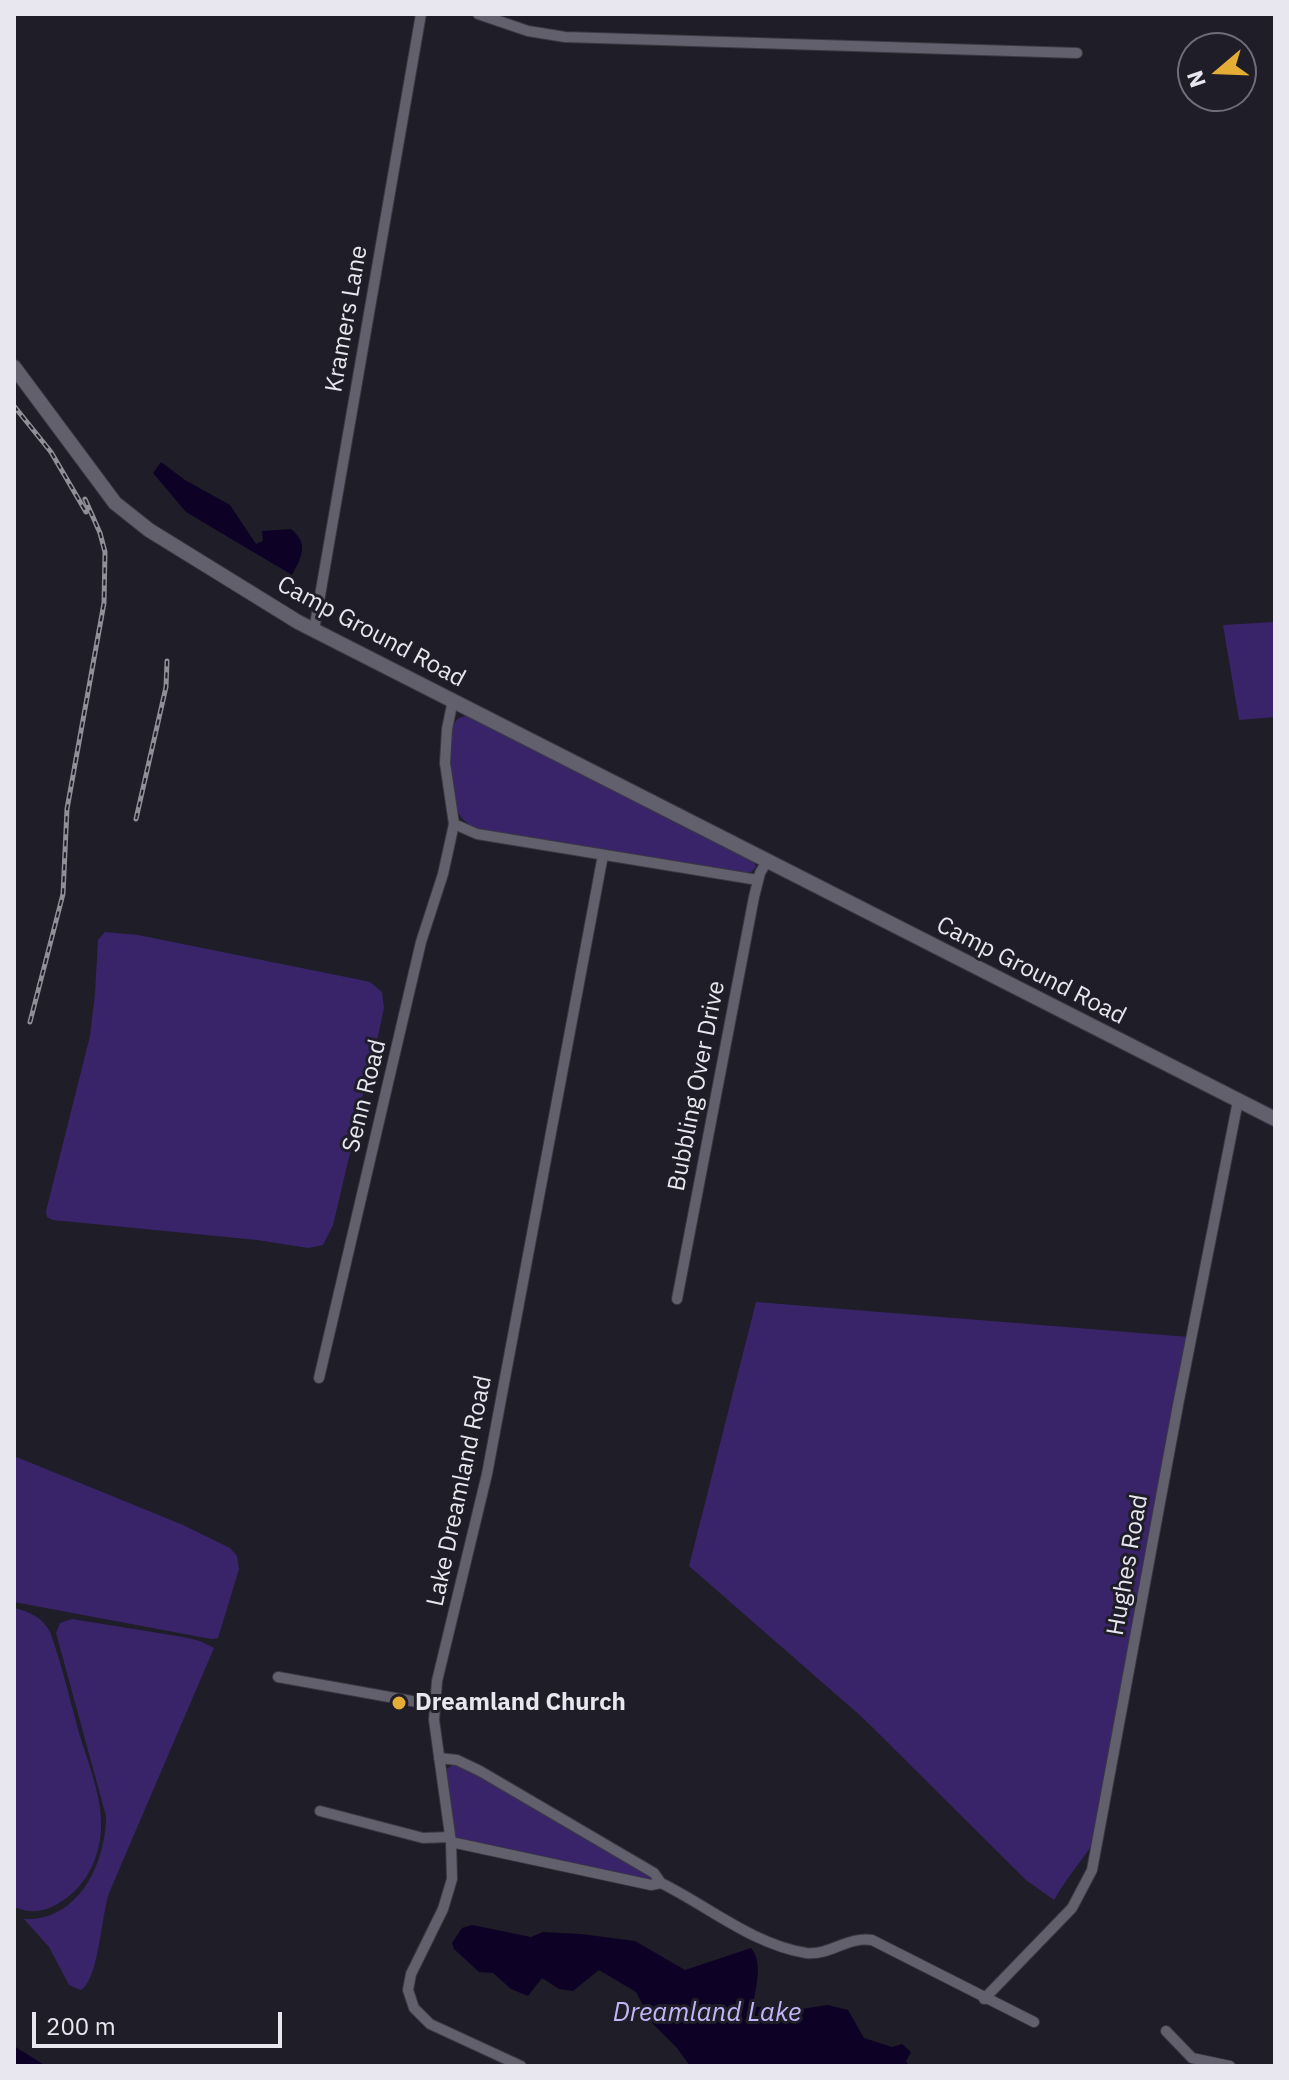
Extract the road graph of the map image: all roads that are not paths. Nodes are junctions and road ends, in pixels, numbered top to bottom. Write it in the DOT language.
graph roads {
  1 [pos="421,14"];
  2 [pos="478,14"];
  3 [pos="1077,53"];
  4 [pos="14,367"];
  5 [pos="314,630"];
  6 [pos="453,700"];
  7 [pos="454,824"];
  8 [pos="603,855"];
  9 [pos="767,861"];
  10 [pos="758,880"];
  11 [pos="1238,1101"];
  12 [pos="1275,1119"];
  13 [pos="677,1299"];
  14 [pos="319,1378"];
  15 [pos="278,1677"];
  16 [pos="434,1705"];
  17 [pos="439,1758"];
  18 [pos="320,1811"];
  19 [pos="451,1840"];
  20 [pos="661,1883"];
  21 [pos="984,1999"];
  22 [pos="1034,2022"];
  23 [pos="1166,2031"];
  24 [pos="521,2066"];
  25 [pos="1230,2066"];
  1 -- 5 [label="street, Kramers Lane"];
  2 -- 3 [label="street"];
  4 -- 5 [label="street, Camp Ground Road"];
  5 -- 6 [label="street, Camp Ground Road"];
  6 -- 7 [label="street"];
  6 -- 9 [label="street, Camp Ground Road"];
  7 -- 8 [label="street"];
  7 -- 14 [label="street, Senn Road"];
  8 -- 10 [label="street"];
  8 -- 16 [label="street, Lake Dreamland Road"];
  9 -- 10 [label="street"];
  9 -- 11 [label="street, Camp Ground Road"];
  10 -- 13 [label="street, Bubbling Over Drive"];
  11 -- 12 [label="street, Camp Ground Road"];
  11 -- 21 [label="street, Hughes Road"];
  15 -- 16 [label="street"];
  16 -- 17 [label="street, Lake Dreamland Road"];
  17 -- 19 [label="street, Lake Dreamland Road"];
  17 -- 20 [label="street"];
  18 -- 19 [label="street"];
  19 -- 20 [label="street"];
  19 -- 24 [label="street, Lake Dreamland Road"];
  20 -- 21 [label="street"];
  21 -- 22 [label="street"];
  23 -- 25 [label="street"];
}
